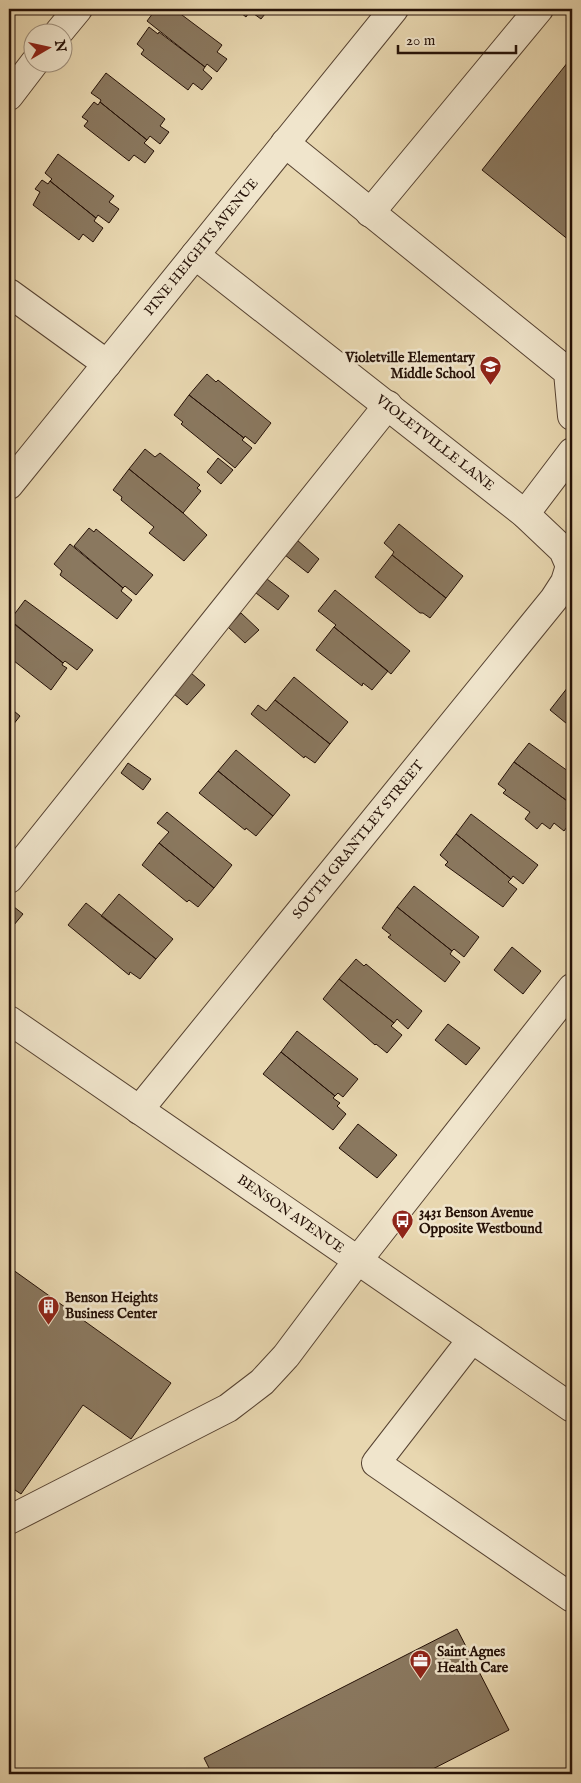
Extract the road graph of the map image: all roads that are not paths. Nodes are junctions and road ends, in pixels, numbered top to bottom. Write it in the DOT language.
graph roads {
  1 [pos="78,9"];
  2 [pos="394,9"];
  3 [pos="539,9"];
  4 [pos="67,22"];
  5 [pos="28,72"];
  6 [pos="9,96"];
  7 [pos="285,143"];
  8 [pos="370,213"];
  9 [pos="195,255"];
  10 [pos="9,293"];
  11 [pos="107,364"];
  12 [pos="388,405"];
  13 [pos="572,416"];
  14 [pos="572,452"];
  15 [pos="9,486"];
  16 [pos="525,514"];
  17 [pos="570,566"];
  18 [pos="9,878"];
  19 [pos="572,988"];
  20 [pos="9,1020"];
  21 [pos="139,1110"];
  22 [pos="358,1260"];
  23 [pos="472,1339"];
  24 [pos="572,1408"];
  25 [pos="9,1520"];
  26 [pos="572,1598"];
  1 -- 4 [label="street"];
  2 -- 7 [label="street, PINE HEIGHTS AVENUE"];
  3 -- 8 [label="street"];
  5 -- 6 [label="street"];
  7 -- 8 [label="street"];
  7 -- 9 [label="street, PINE HEIGHTS AVENUE"];
  8 -- 13 [label="street"];
  9 -- 11 [label="street, PINE HEIGHTS AVENUE"];
  9 -- 12 [label="street, VIOLETVILLE LANE"];
  10 -- 11 [label="street"];
  11 -- 15 [label="street, PINE HEIGHTS AVENUE"];
  12 -- 16 [label="street, VIOLETVILLE LANE"];
  12 -- 18 [label="street"];
  14 -- 16 [label="street"];
  16 -- 17 [label="street, VIOLETVILLE LANE"];
  17 -- 21 [label="street, SOUTH GRANTLEY STREET"];
  19 -- 22 [label="street"];
  20 -- 21 [label="street, BENSON AVENUE"];
  21 -- 22 [label="street, BENSON AVENUE"];
  22 -- 23 [label="street, BENSON AVENUE"];
  22 -- 25 [label="street"];
  23 -- 24 [label="street, BENSON AVENUE"];
  23 -- 26 [label="street"];
}
